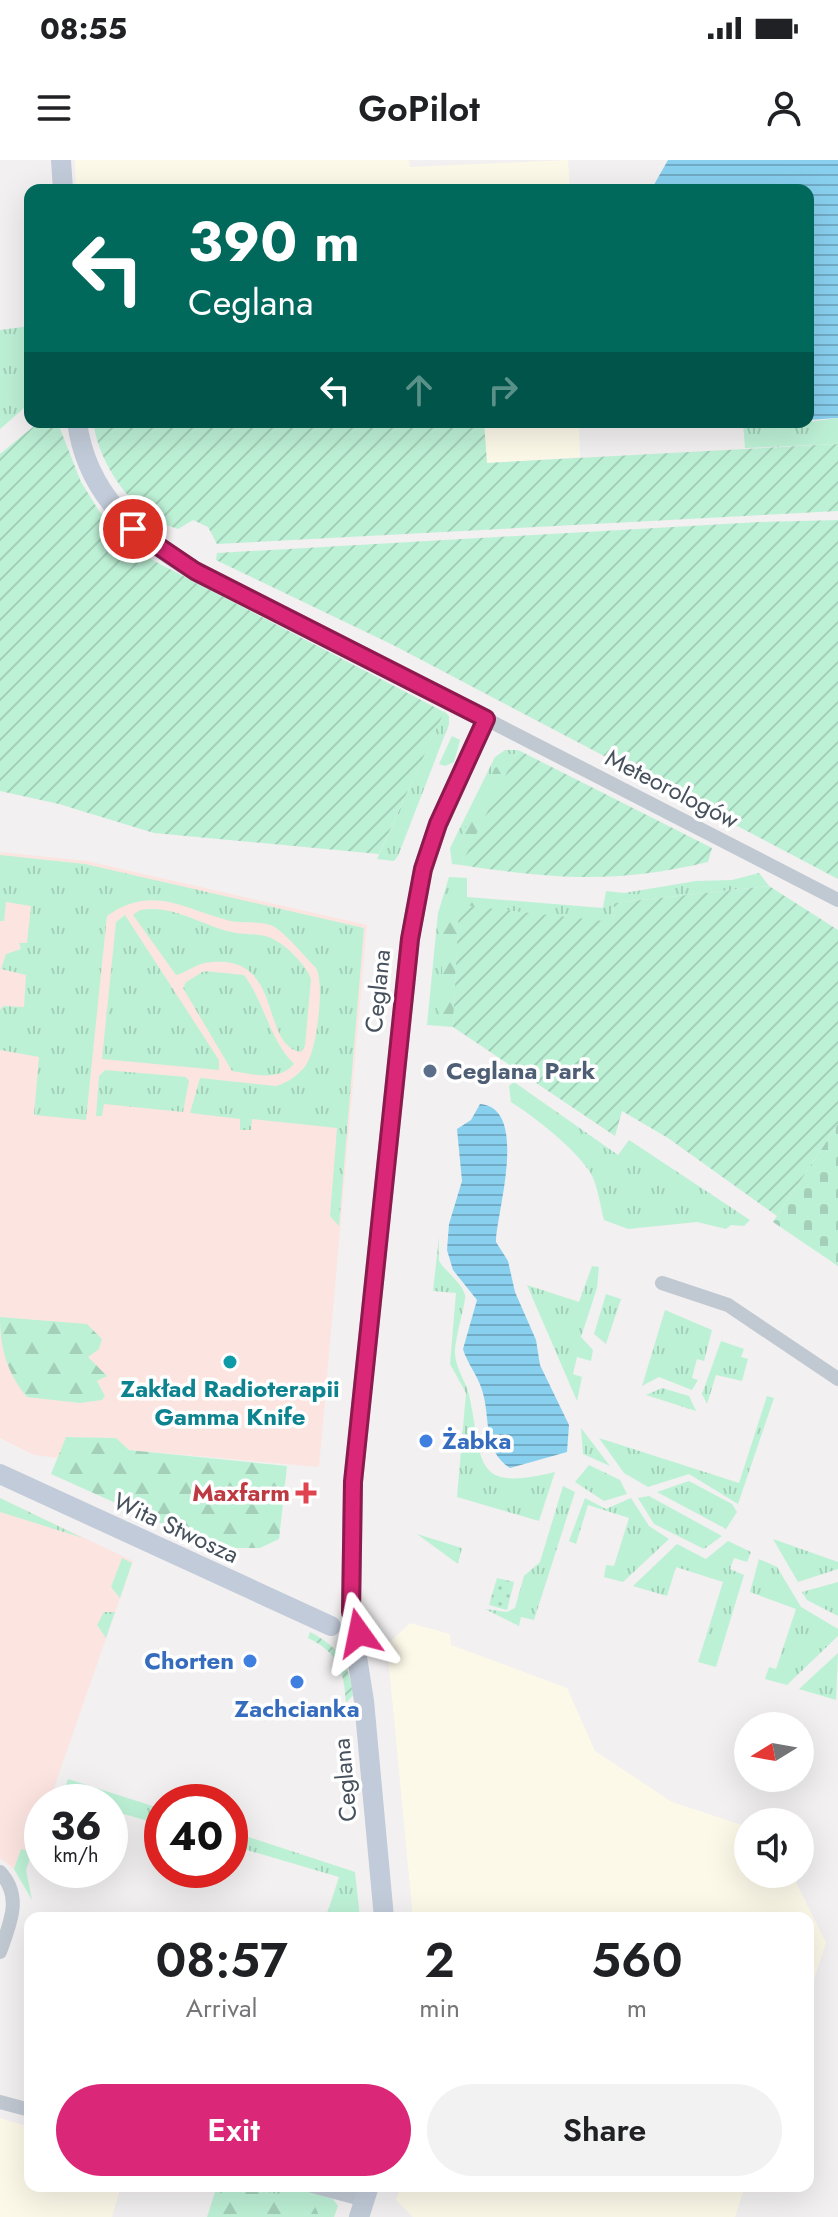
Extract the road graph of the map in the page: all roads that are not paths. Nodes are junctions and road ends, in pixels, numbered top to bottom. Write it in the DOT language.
graph roads {
  1 [pos="61,160"];
  2 [pos="63,184"];
  3 [pos="78,428"];
  4 [pos="486,719"];
  5 [pos="838,900"];
  6 [pos="662,1283"];
  7 [pos="838,1379"];
  8 [pos="0,1474"];
  9 [pos="351,1612"];
  10 [pos="331,1626"];
  11 [pos="354,1638"];
  12 [pos="0,1872"];
  13 [pos="383,1912"];
  14 [pos="0,1952"];
  15 [pos="0,2102"];
  16 [pos="24,2108"];
  17 [pos="333,2192"];
  18 [pos="364,2201"];
  1 -- 2 [label="street"];
  3 -- 4 [label="street"];
  4 -- 5 [label="street, Meteorologów"];
  4 -- 9 [label="street, Ceglana"];
  6 -- 7 [label="street"];
  8 -- 10 [label="street, Wita Stwosza"];
  9 -- 10 [label="street"];
  9 -- 11 [label="street"];
  10 -- 11 [label="street"];
  11 -- 13 [label="street, Ceglana"];
  12 -- 14 [label="street"];
  15 -- 16 [label="street"];
  17 -- 18 [label="street"];
}
